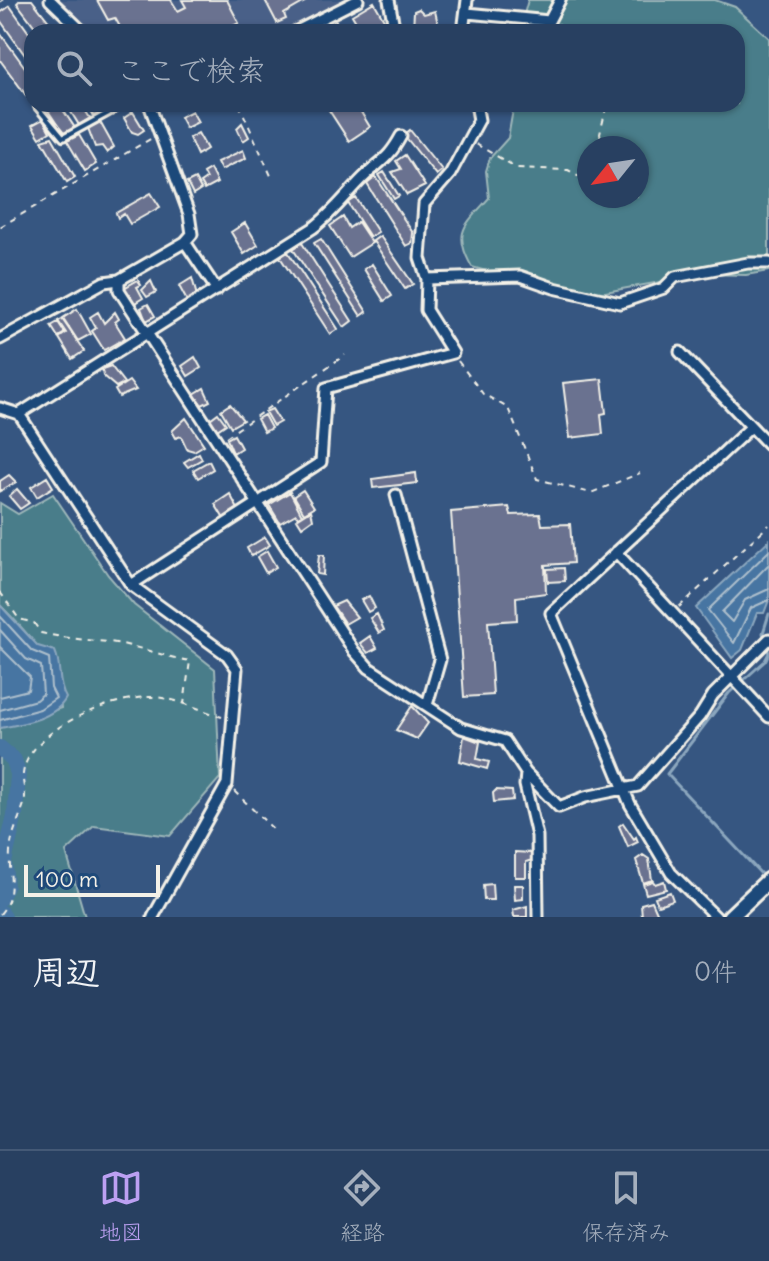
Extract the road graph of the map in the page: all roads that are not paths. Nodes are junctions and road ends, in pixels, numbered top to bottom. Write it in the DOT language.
graph roads {
  1 [pos="50,0"];
  2 [pos="358,0"];
  3 [pos="389,0"];
  4 [pos="467,0"];
  5 [pos="560,0"];
  6 [pos="467,13"];
  7 [pos="75,24"];
  8 [pos="311,24"];
  9 [pos="394,24"];
  10 [pos="465,24"];
  11 [pos="41,112"];
  12 [pos="110,112"];
  13 [pos="153,112"];
  14 [pos="478,112"];
  15 [pos="401,136"];
  16 [pos="185,242"];
  17 [pos="769,263"];
  18 [pos="427,279"];
  19 [pos="119,280"];
  20 [pos="217,290"];
  21 [pos="146,331"];
  22 [pos="0,339"];
  23 [pos="680,352"];
  24 [pos="0,408"];
  25 [pos="19,414"];
  26 [pos="751,427"];
  27 [pos="769,445"];
  28 [pos="396,495"];
  29 [pos="258,503"];
  30 [pos="616,552"];
  31 [pos="131,585"];
  32 [pos="769,639"];
  33 [pos="732,679"];
  34 [pos="427,705"];
  35 [pos="769,717"];
  36 [pos="526,773"];
  37 [pos="626,790"];
  38 [pos="764,884"];
  39 [pos="153,917"];
  40 [pos="538,917"];
  41 [pos="716,917"];
  42 [pos="730,917"];
  1 -- 7 [label="street"];
  2 -- 8 [label="street"];
  3 -- 9 [label="street"];
  4 -- 6 [label="street"];
  5 -- 6 [label="street"];
  6 -- 10 [label="street"];
  11 -- 12 [label="lane"];
  13 -- 16 [label="street"];
  14 -- 18 [label="street"];
  15 -- 20 [label="street"];
  16 -- 19 [label="street"];
  16 -- 20 [label="street"];
  17 -- 18 [label="street"];
  18 -- 29 [label="street"];
  19 -- 21 [label="street"];
  19 -- 22 [label="street"];
  20 -- 21 [label="street"];
  21 -- 25 [label="street"];
  21 -- 29 [label="street"];
  23 -- 26 [label="street"];
  24 -- 25 [label="street"];
  25 -- 31 [label="street"];
  26 -- 27 [label="street"];
  26 -- 30 [label="street"];
  28 -- 34 [label="street"];
  29 -- 31 [label="street"];
  29 -- 34 [label="street"];
  30 -- 33 [label="street"];
  30 -- 37 [label="street"];
  31 -- 39 [label="street"];
  32 -- 33 [label="street"];
  33 -- 35 [label="street"];
  33 -- 37 [label="street"];
  34 -- 36 [label="street"];
  36 -- 37 [label="street"];
  36 -- 40 [label="street"];
  37 -- 41 [label="street"];
  38 -- 42 [label="main road"];
}
